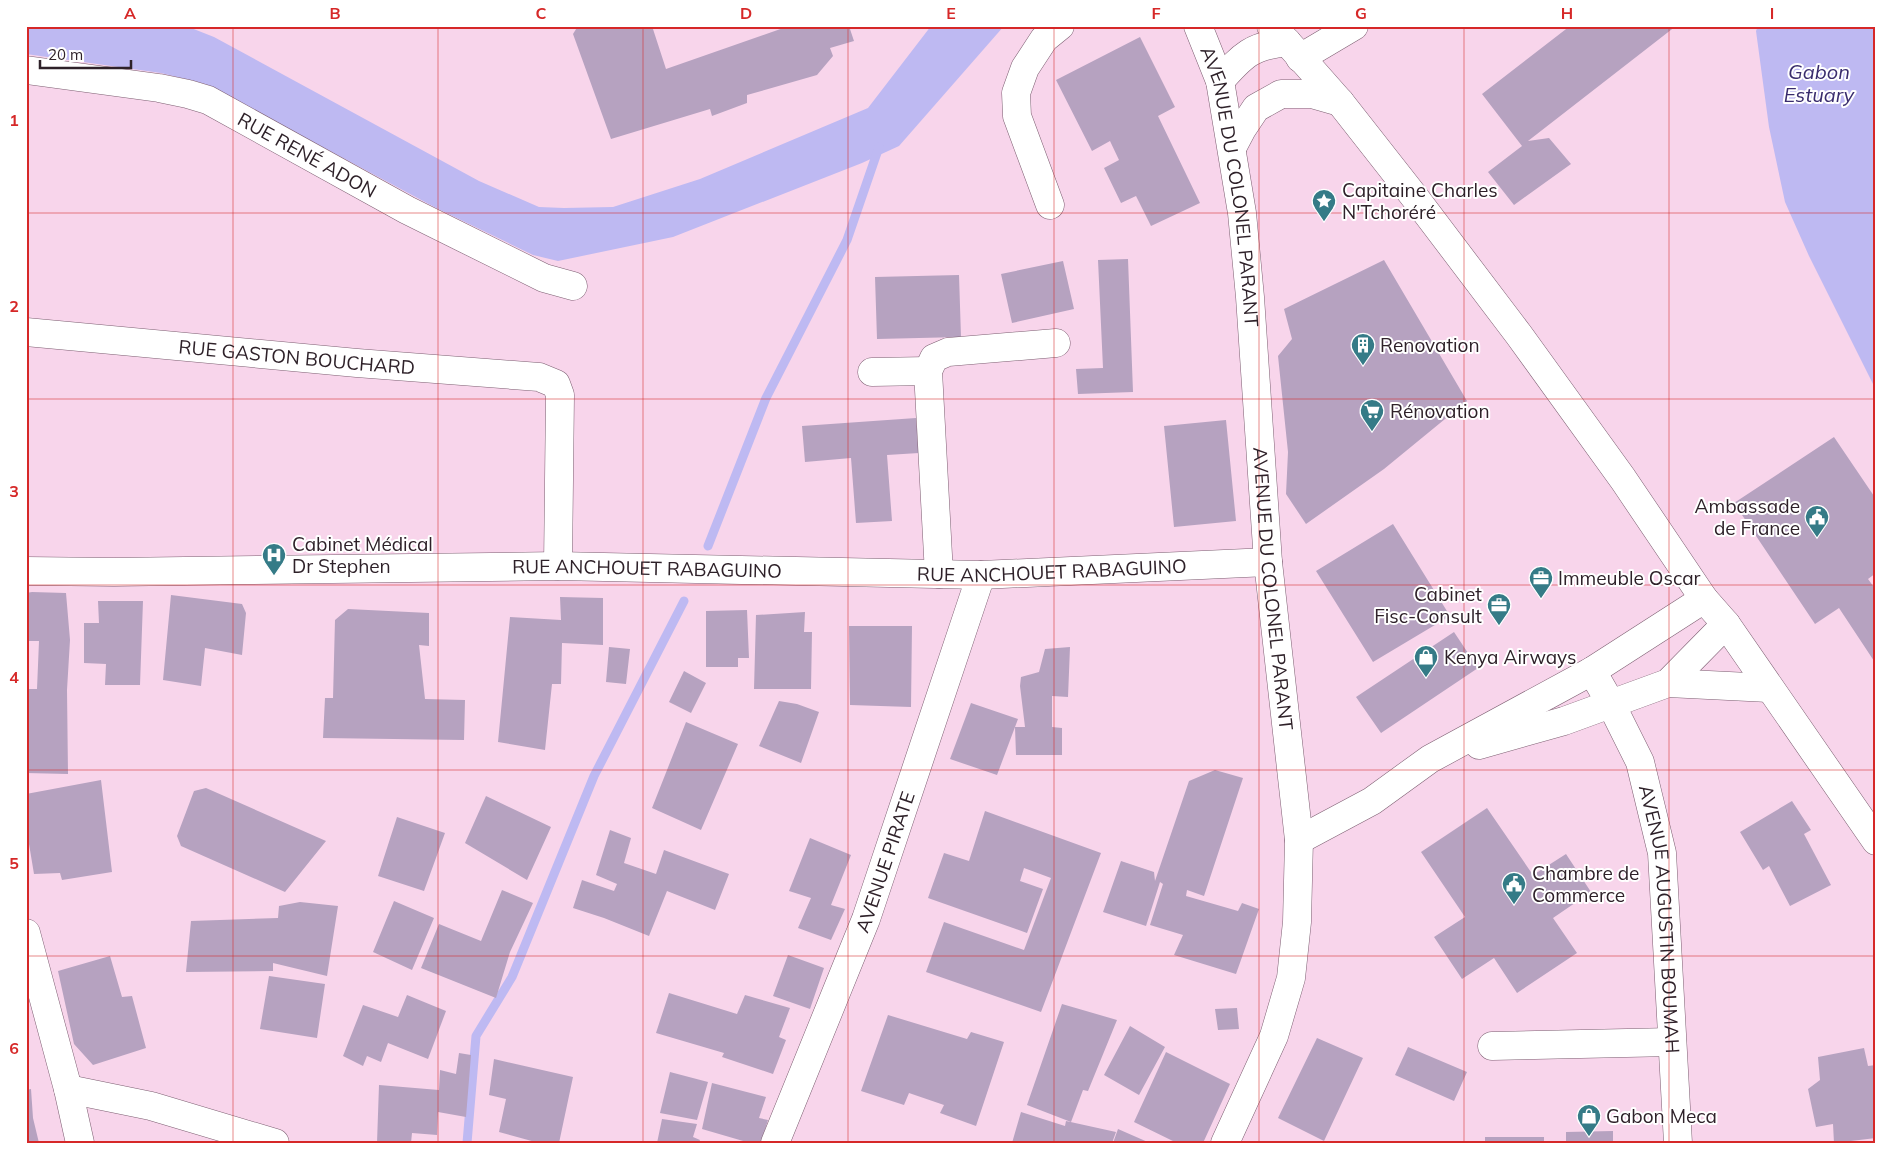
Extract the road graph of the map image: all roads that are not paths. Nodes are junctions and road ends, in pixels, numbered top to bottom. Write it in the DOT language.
graph roads {
  1 [pos="1060,26"];
  2 [pos="1198,26"];
  3 [pos="1354,26"];
  4 [pos="1286,42"];
  5 [pos="26,70"];
  6 [pos="1220,81"];
  7 [pos="1340,102"];
  8 [pos="1232,148"];
  9 [pos="1050,205"];
  10 [pos="574,286"];
  11 [pos="26,332"];
  12 [pos="1056,343"];
  13 [pos="928,371"];
  14 [pos="872,372"];
  15 [pos="1268,562"];
  16 [pos="558,566"];
  17 [pos="26,571"];
  18 [pos="939,574"];
  19 [pos="981,575"];
  20 [pos="1704,598"];
  21 [pos="1726,624"];
  22 [pos="1592,671"];
  23 [pos="1668,683"];
  24 [pos="1769,688"];
  25 [pos="1611,704"];
  26 [pos="1430,759"];
  27 [pos="1299,840"];
  28 [pos="1876,841"];
  29 [pos="26,933"];
  30 [pos="1672,1042"];
  31 [pos="1492,1046"];
  32 [pos="68,1089"];
  33 [pos="80,1143"];
  34 [pos="275,1143"];
  35 [pos="775,1143"];
  36 [pos="1225,1143"];
  37 [pos="1678,1143"];
  1 -- 9 [label="street"];
  2 -- 6 [label="street, AVENUE DU COLONEL PARANT"];
  3 -- 4 [label="street"];
  4 -- 6 [label="street"];
  4 -- 7 [label="street"];
  5 -- 10 [label="street, RUE RENÉ ADON"];
  6 -- 8 [label="street, AVENUE DU COLONEL PARANT"];
  7 -- 8 [label="street"];
  7 -- 20 [label="street"];
  8 -- 15 [label="street, AVENUE DU COLONEL PARANT"];
  11 -- 16 [label="street, RUE GASTON BOUCHARD"];
  12 -- 13 [label="street"];
  13 -- 14 [label="street"];
  13 -- 18 [label="street"];
  15 -- 19 [label="street, RUE ANCHOUET RABAGUINO"];
  15 -- 27 [label="street, AVENUE DU COLONEL PARANT"];
  16 -- 17 [label="street, RUE ANCHOUET RABAGUINO"];
  16 -- 18 [label="street, RUE ANCHOUET RABAGUINO"];
  18 -- 19 [label="street, RUE ANCHOUET RABAGUINO"];
  19 -- 35 [label="street, AVENUE PIRATE"];
  20 -- 21 [label="street"];
  20 -- 22 [label="street"];
  21 -- 23 [label="street"];
  21 -- 24 [label="street"];
  22 -- 25 [label="street, AVENUE AUGUSTIN BOUMAH"];
  22 -- 26 [label="street"];
  23 -- 24 [label="street"];
  23 -- 25 [label="street"];
  24 -- 28 [label="street"];
  25 -- 26 [label="street"];
  25 -- 30 [label="street, AVENUE AUGUSTIN BOUMAH"];
  26 -- 27 [label="street"];
  27 -- 36 [label="street, AVENUE DU COLONEL PARANT"];
  29 -- 32 [label="street"];
  30 -- 31 [label="street"];
  30 -- 37 [label="street, AVENUE AUGUSTIN BOUMAH"];
  32 -- 33 [label="street"];
  32 -- 34 [label="street"];
}
